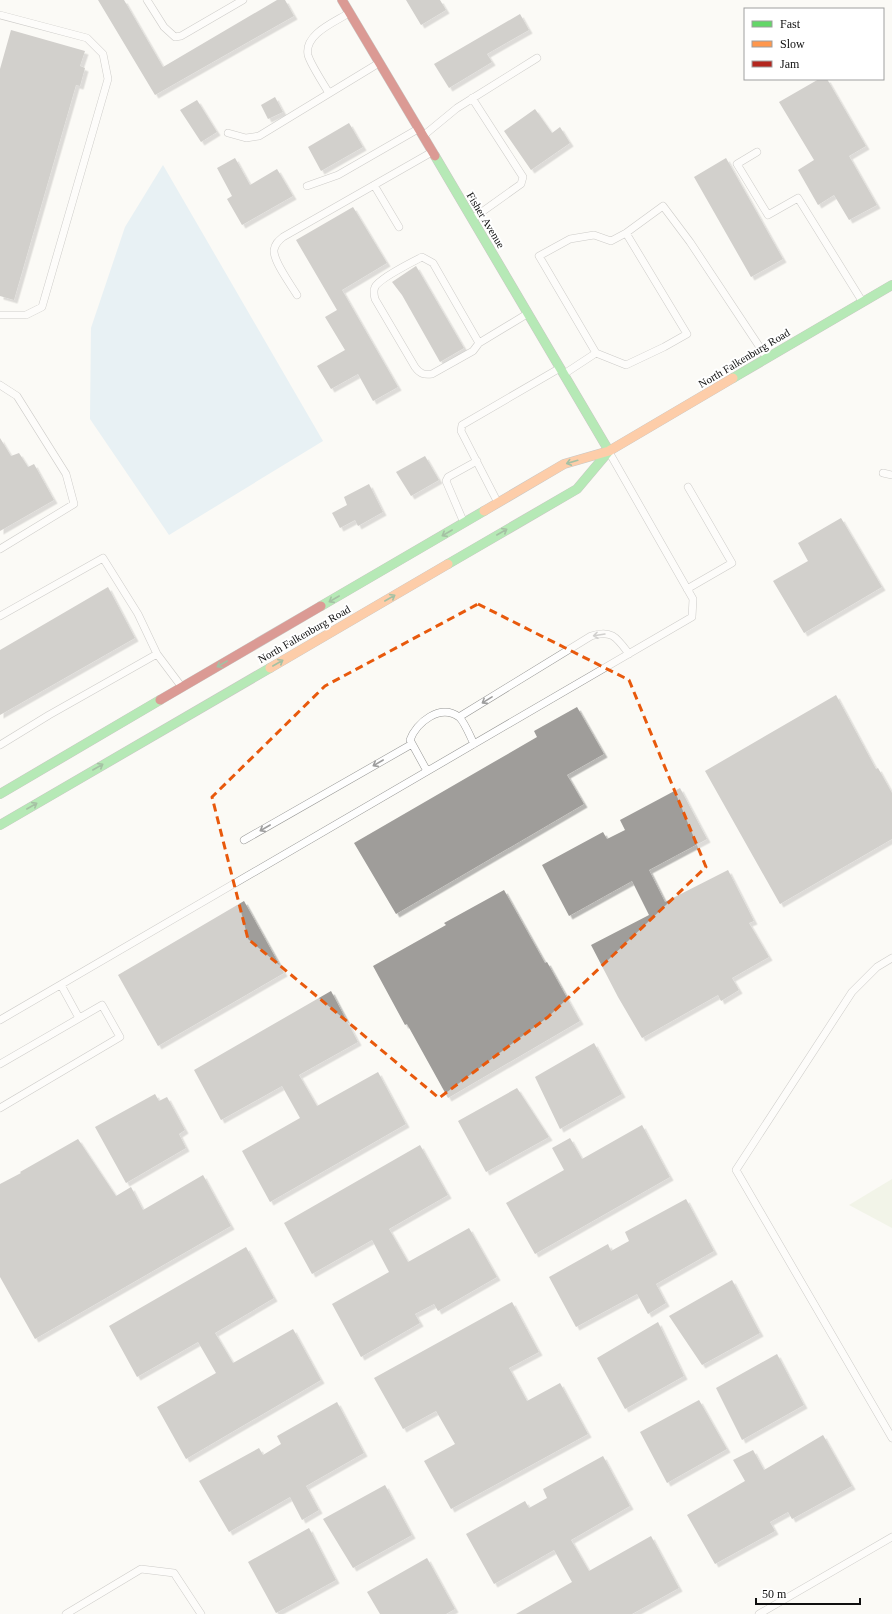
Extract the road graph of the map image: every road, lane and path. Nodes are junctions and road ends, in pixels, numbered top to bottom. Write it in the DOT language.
graph roads {
  1 [pos="147,0"];
  2 [pos="243,0"];
  3 [pos="342,0"];
  4 [pos="349,13"];
  5 [pos="0,15"];
  6 [pos="537,58"];
  7 [pos="379,63"];
  8 [pos="329,93"];
  9 [pos="472,98"];
  10 [pos="228,133"];
  11 [pos="420,133"];
  12 [pos="432,152"];
  13 [pos="757,152"];
  14 [pos="374,185"];
  15 [pos="307,186"];
  16 [pos="471,219"];
  17 [pos="399,227"];
  18 [pos="626,233"];
  19 [pos="892,285"];
  20 [pos="297,296"];
  21 [pos="863,302"];
  22 [pos="528,314"];
  23 [pos="0,315"];
  24 [pos="479,342"];
  25 [pos="596,353"];
  26 [pos="767,358"];
  27 [pos="562,371"];
  28 [pos="0,385"];
  29 [pos="609,452"];
  30 [pos="477,461"];
  31 [pos="884,473"];
  32 [pos="892,475"];
  33 [pos="688,487"];
  34 [pos="499,503"];
  35 [pos="464,523"];
  36 [pos="0,549"];
  37 [pos="687,589"];
  38 [pos="0,616"];
  39 [pos="158,654"];
  40 [pos="629,654"];
  41 [pos="184,691"];
  42 [pos="459,717"];
  43 [pos="412,744"];
  44 [pos="474,744"];
  45 [pos="0,745"];
  46 [pos="427,771"];
  47 [pos="0,794"];
  48 [pos="0,825"];
  49 [pos="244,840"];
  50 [pos="892,958"];
  51 [pos="61,985"];
  52 [pos="79,1018"];
  53 [pos="0,1020"];
  54 [pos="0,1064"];
  55 [pos="0,1108"];
  56 [pos="892,1438"];
  57 [pos="892,1537"];
  58 [pos="66,1614"];
  59 [pos="201,1614"];
  60 [pos="759,1614"];
  1 -- 2 [label="lane"];
  3 -- 4 [label="street, Fisher Avenue"];
  4 -- 7 [label="street, Fisher Avenue"];
  4 -- 8 [label="lane"];
  5 -- 23 [label="lane"];
  6 -- 9 [label="lane"];
  7 -- 8 [label="lane"];
  7 -- 11 [label="street, Fisher Avenue"];
  8 -- 10 [label="lane"];
  9 -- 11 [label="lane"];
  9 -- 16 [label="lane"];
  11 -- 12 [label="street, Fisher Avenue"];
  11 -- 15 [label="lane"];
  12 -- 14 [label="lane"];
  12 -- 16 [label="street, Fisher Avenue"];
  13 -- 21 [label="lane"];
  14 -- 17 [label="lane"];
  14 -- 20 [label="lane"];
  16 -- 22 [label="street, Fisher Avenue"];
  18 -- 25 [label="lane"];
  18 -- 25 [label="lane"];
  18 -- 26 [label="lane"];
  19 -- 21 [label="street, North Falkenburg Road"];
  21 -- 26 [label="street, North Falkenburg Road"];
  22 -- 24 [label="lane"];
  22 -- 27 [label="street, Fisher Avenue"];
  24 -- 24 [label="lane"];
  25 -- 27 [label="lane"];
  26 -- 29 [label="street, North Falkenburg Road"];
  27 -- 29 [label="street, Fisher Avenue"];
  27 -- 30 [label="lane"];
  28 -- 36 [label="lane"];
  29 -- 34 [label="street, North Falkenburg Road, one-way"];
  29 -- 37 [label="lane"];
  48 -- 29 [label="street, North Falkenburg Road, one-way"];
  30 -- 34 [label="lane"];
  30 -- 35 [label="lane"];
  31 -- 32 [label="lane"];
  33 -- 37 [label="lane"];
  34 -- 35 [label="street, North Falkenburg Road"];
  35 -- 41 [label="street, North Falkenburg Road, one-way"];
  37 -- 40 [label="lane"];
  38 -- 39 [label="lane"];
  39 -- 41 [label="lane"];
  39 -- 45 [label="lane"];
  40 -- 42 [label="lane, one-way"];
  40 -- 44 [label="lane"];
  41 -- 47 [label="street, North Falkenburg Road"];
  42 -- 43 [label="lane"];
  42 -- 44 [label="lane"];
  43 -- 46 [label="lane"];
  43 -- 49 [label="lane, one-way"];
  44 -- 46 [label="lane"];
  46 -- 51 [label="lane"];
  50 -- 56 [label="lane"];
  51 -- 52 [label="lane"];
  51 -- 53 [label="lane"];
  52 -- 54 [label="lane"];
  52 -- 55 [label="lane"];
  57 -- 60 [label="lane"];
  58 -- 59 [label="lane"];
}
